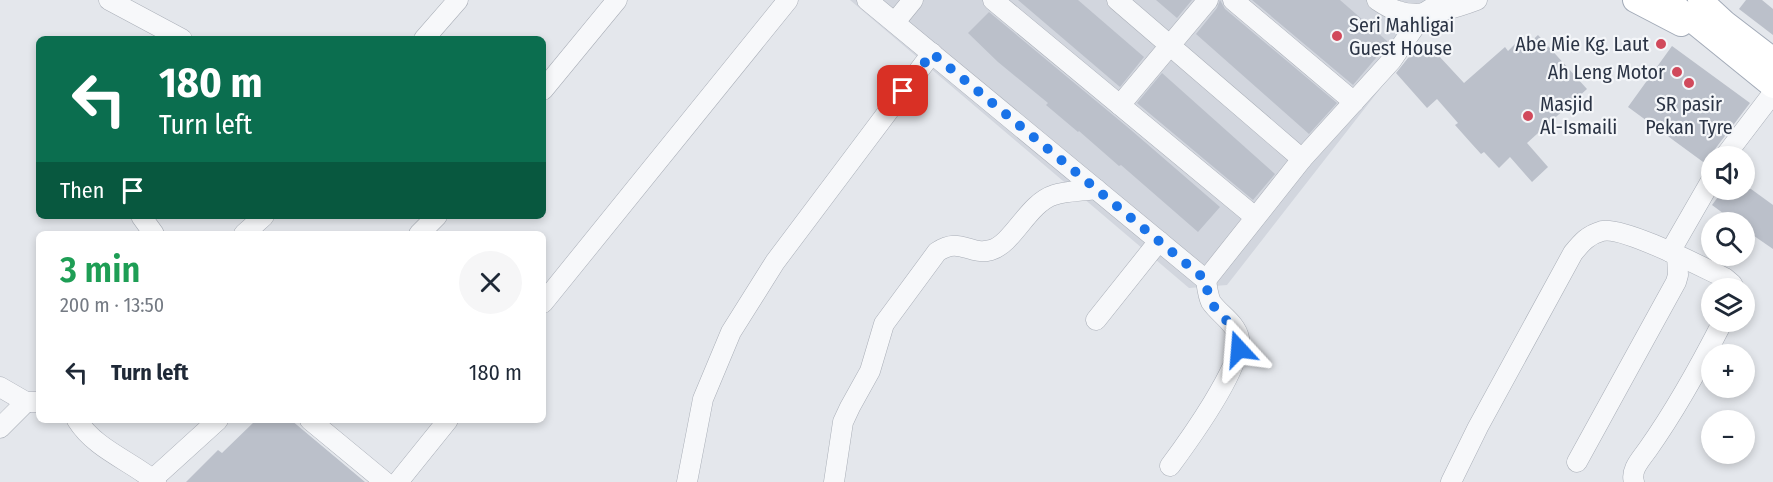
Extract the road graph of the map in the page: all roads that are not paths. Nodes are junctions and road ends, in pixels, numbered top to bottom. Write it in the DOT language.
graph roads {
  1 [pos="109,0"];
  2 [pos="458,0"];
  3 [pos="617,0"];
  4 [pos="788,0"];
  5 [pos="867,0"];
  6 [pos="913,0"];
  7 [pos="993,0"];
  8 [pos="1117,0"];
  9 [pos="1208,0"];
  10 [pos="1233,0"];
  11 [pos="1377,0"];
  12 [pos="1635,0"];
  13 [pos="1667,0"];
  14 [pos="1700,0"];
  15 [pos="1459,2"];
  16 [pos="1424,13"];
  17 [pos="895,22"];
  18 [pos="176,36"];
  19 [pos="427,36"];
  20 [pos="1170,45"];
  21 [pos="932,53"];
  22 [pos="1773,60"];
  23 [pos="1748,67"];
  24 [pos="546,86"];
  25 [pos="1773,86"];
  26 [pos="1773,93"];
  27 [pos="1354,102"];
  28 [pos="1120,105"];
  29 [pos="1733,146"];
  30 [pos="1302,159"];
  31 [pos="1096,189"];
  32 [pos="1701,200"];
  33 [pos="1256,218"];
  34 [pos="261,219"];
  35 [pos="434,219"];
  36 [pos="247,231"];
  37 [pos="422,231"];
  38 [pos="1159,241"];
  39 [pos="1674,254"];
  40 [pos="1725,278"];
  41 [pos="1206,280"];
  42 [pos="546,299"];
  43 [pos="1096,320"];
  44 [pos="1717,332"];
  45 [pos="0,387"];
  46 [pos="32,402"];
  47 [pos="80,423"];
  48 [pos="215,423"];
  49 [pos="314,423"];
  50 [pos="446,423"];
  51 [pos="0,428"];
  52 [pos="1577,462"];
  53 [pos="1170,466"];
  54 [pos="154,480"];
  55 [pos="385,482"];
  56 [pos="398,482"];
  57 [pos="687,482"];
  58 [pos="834,482"];
  59 [pos="1450,482"];
  60 [pos="1634,482"];
  1 -- 18 [label="street"];
  2 -- 19 [label="street"];
  3 -- 24 [label="street"];
  4 -- 42 [label="street"];
  5 -- 17 [label="street"];
  6 -- 17 [label="street"];
  7 -- 28 [label="street"];
  8 -- 20 [label="street"];
  9 -- 20 [label="street"];
  10 -- 27 [label="street"];
  11 -- 16 [label="street"];
  12 -- 23 [label="main road"];
  13 -- 23 [label="main road"];
  14 -- 22 [label="main road"];
  15 -- 16 [label="street"];
  16 -- 27 [label="street"];
  17 -- 21 [label="street"];
  20 -- 28 [label="street"];
  20 -- 30 [label="street"];
  21 -- 31 [label="street"];
  21 -- 57 [label="street"];
  23 -- 25 [label="main road"];
  26 -- 29 [label="street"];
  27 -- 30 [label="street"];
  28 -- 33 [label="street"];
  30 -- 33 [label="street"];
  31 -- 38 [label="street"];
  31 -- 58 [label="street"];
  32 -- 39 [label="street"];
  33 -- 41 [label="street"];
  34 -- 36 [label="street"];
  35 -- 37 [label="street"];
  38 -- 41 [label="street"];
  38 -- 43 [label="street"];
  39 -- 40 [label="street"];
  39 -- 52 [label="street"];
  39 -- 59 [label="street"];
  41 -- 53 [label="street"];
  44 -- 60 [label="street"];
  45 -- 46 [label="street"];
  46 -- 51 [label="street"];
  47 -- 54 [label="street"];
  48 -- 54 [label="street"];
  49 -- 55 [label="street"];
  50 -- 56 [label="street"];
}
